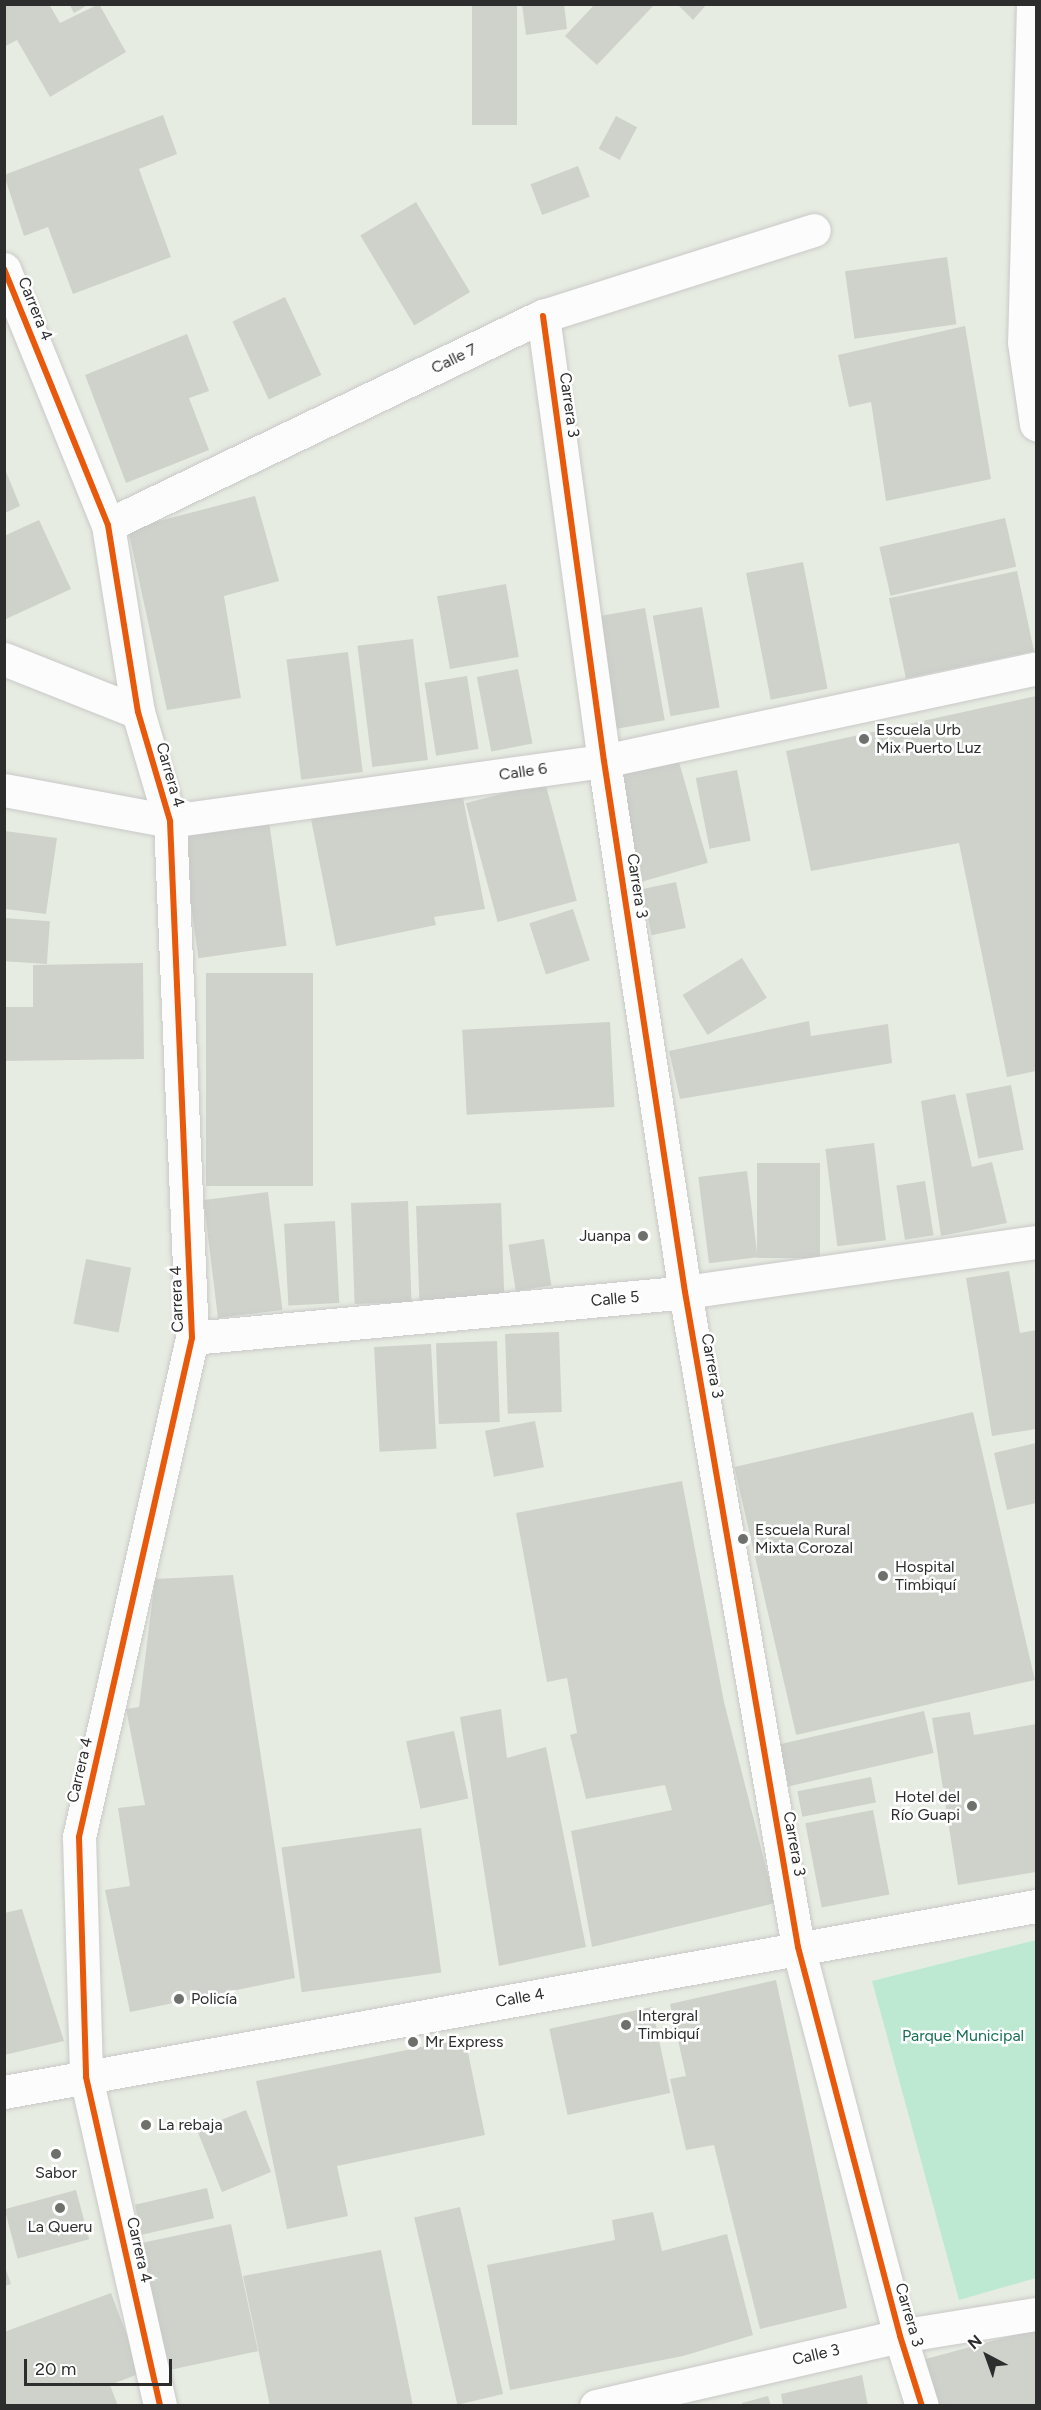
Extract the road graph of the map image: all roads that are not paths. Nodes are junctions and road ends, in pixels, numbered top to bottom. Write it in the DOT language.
graph roads {
  1 [pos="1033,4"];
  2 [pos="814,230"];
  3 [pos="4,269"];
  4 [pos="543,316"];
  5 [pos="1030,341"];
  6 [pos="1036,424"];
  7 [pos="108,525"];
  8 [pos="4,659"];
  9 [pos="1036,668"];
  10 [pos="138,712"];
  11 [pos="604,761"];
  12 [pos="4,790"];
  13 [pos="170,821"];
  14 [pos="1036,1242"];
  15 [pos="685,1292"];
  16 [pos="192,1338"];
  17 [pos="1036,1906"];
  18 [pos="798,1947"];
  19 [pos="86,2077"];
  20 [pos="4,2092"];
  21 [pos="1036,2314"];
  22 [pos="900,2336"];
  23 [pos="160,2406"];
  24 [pos="596,2406"];
  25 [pos="922,2406"];
  1 -- 5 [label="street"];
  2 -- 4 [label="street, Calle 7"];
  3 -- 7 [label="street, Carrera 4"];
  4 -- 7 [label="street, Calle 7"];
  4 -- 11 [label="street, Carrera 3"];
  5 -- 6 [label="street"];
  7 -- 10 [label="street, Carrera 4"];
  8 -- 10 [label="street"];
  9 -- 11 [label="street, Calle 6"];
  10 -- 13 [label="street, Carrera 4"];
  11 -- 13 [label="street, Calle 6"];
  11 -- 15 [label="street, Carrera 3"];
  12 -- 13 [label="street, Calle 6"];
  13 -- 16 [label="street, Carrera 4"];
  14 -- 15 [label="street, Calle 5"];
  15 -- 16 [label="street, Calle 5"];
  15 -- 18 [label="street, Carrera 3"];
  16 -- 19 [label="street, Carrera 4"];
  17 -- 18 [label="street, Calle 4"];
  18 -- 19 [label="street, Calle 4"];
  18 -- 22 [label="street, Carrera 3"];
  19 -- 20 [label="street, Calle 4"];
  19 -- 23 [label="street, Carrera 4"];
  21 -- 22 [label="street, Calle 3"];
  22 -- 24 [label="street, Calle 3"];
  22 -- 25 [label="street, Carrera 3"];
}
